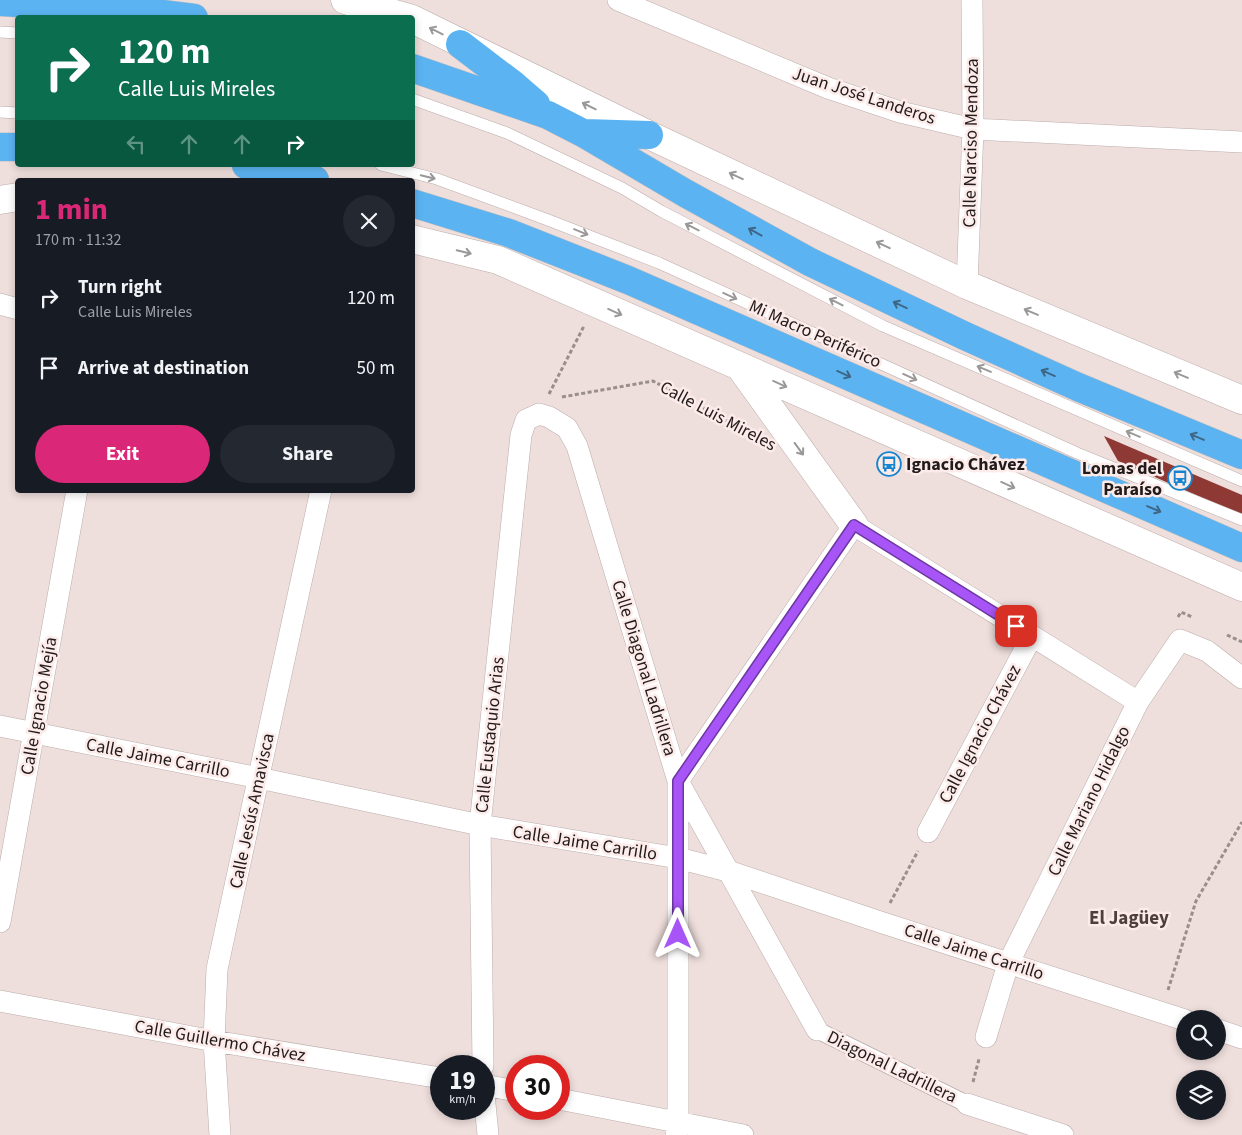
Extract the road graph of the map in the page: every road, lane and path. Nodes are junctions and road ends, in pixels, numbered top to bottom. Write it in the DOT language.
graph roads {
  1 [pos="345,0"];
  2 [pos="412,0"];
  3 [pos="618,0"];
  4 [pos="972,0"];
  5 [pos="0,2"];
  6 [pos="171,15"];
  7 [pos="399,15"];
  8 [pos="410,15"];
  9 [pos="415,21"];
  10 [pos="0,32"];
  11 [pos="15,33"];
  12 [pos="460,44"];
  13 [pos="415,69"];
  14 [pos="415,100"];
  15 [pos="0,112"];
  16 [pos="15,113"];
  17 [pos="548,114"];
  18 [pos="973,129"];
  19 [pos="583,133"];
  20 [pos="649,135"];
  21 [pos="1242,142"];
  22 [pos="0,147"];
  23 [pos="15,147"];
  24 [pos="255,167"];
  25 [pos="389,167"];
  26 [pos="306,178"];
  27 [pos="15,198"];
  28 [pos="0,200"];
  29 [pos="415,204"];
  30 [pos="415,241"];
  31 [pos="967,285"];
  32 [pos="0,304"];
  33 [pos="15,309"];
  34 [pos="586,322"];
  35 [pos="740,367"];
  36 [pos="1242,400"];
  37 [pos="539,414"];
  38 [pos="759,438"];
  39 [pos="1242,455"];
  40 [pos="1242,481"];
  41 [pos="76,493"];
  42 [pos="320,493"];
  43 [pos="1242,520"];
  44 [pos="854,525"];
  45 [pos="1242,548"];
  46 [pos="1242,587"];
  47 [pos="1032,636"];
  48 [pos="1242,678"];
  49 [pos="1138,702"];
  50 [pos="0,726"];
  51 [pos="34,732"];
  52 [pos="259,778"];
  53 [pos="678,781"];
  54 [pos="1242,822"];
  55 [pos="480,825"];
  56 [pos="928,832"];
  57 [pos="678,858"];
  58 [pos="728,871"];
  59 [pos="0,922"];
  60 [pos="880,922"];
  61 [pos="1008,964"];
  62 [pos="0,1001"];
  63 [pos="1161,1012"];
  64 [pos="1176,1017"];
  65 [pos="817,1030"];
  66 [pos="1226,1033"];
  67 [pos="986,1037"];
  68 [pos="1242,1038"];
  69 [pos="214,1041"];
  70 [pos="483,1055"];
  71 [pos="430,1076"];
  72 [pos="570,1102"];
  73 [pos="967,1104"];
  74 [pos="487,1120"];
  75 [pos="677,1128"];
  76 [pos="220,1135"];
  77 [pos="488,1135"];
  78 [pos="744,1135"];
  79 [pos="1063,1135"];
  1 -- 7 [label="street"];
  2 -- 8 [label="street"];
  3 -- 18 [label="street, Juan José Landeros"];
  4 -- 18 [label="street, Calle Narciso Mendoza"];
  5 -- 6 [label="highway"];
  12 -- 9 [label="street, one-way"];
  10 -- 11 [label="lane"];
  12 -- 17 [label="highway"];
  20 -- 12 [label="street, one-way"];
  13 -- 17 [label="highway"];
  40 -- 14 [label="lane, Mi Macro Periférico, one-way"];
  15 -- 16 [label="lane"];
  17 -- 19 [label="highway"];
  18 -- 21 [label="street, Juan José Landeros"];
  18 -- 31 [label="street, Calle Narciso Mendoza"];
  19 -- 20 [label="highway"];
  39 -- 19 [label="highway, one-way"];
  31 -- 20 [label="street, one-way"];
  22 -- 23 [label="highway"];
  24 -- 26 [label="highway"];
  25 -- 43 [label="lane, Mi Macro Periférico, one-way"];
  27 -- 28 [label="street"];
  29 -- 45 [label="highway, one-way"];
  30 -- 35 [label="street, one-way"];
  36 -- 31 [label="street, one-way"];
  32 -- 33 [label="street"];
  34 -- 37 [label="path"];
  35 -- 44 [label="street, one-way"];
  35 -- 46 [label="street, one-way"];
  37 -- 38 [label="path, Calle Luis Mireles"];
  37 -- 53 [label="street, Calle Diagonal Ladrillera"];
  37 -- 55 [label="street, Calle Eustaquio Arias"];
  41 -- 51 [label="street, Calle Ignacio Mejía"];
  42 -- 52 [label="street, Calle Jesús Amavisca"];
  44 -- 47 [label="street"];
  44 -- 53 [label="street"];
  47 -- 49 [label="street"];
  47 -- 56 [label="street, Calle Ignacio Chávez"];
  48 -- 49 [label="street, Calle Mariano Hidalgo"];
  49 -- 61 [label="street, Calle Mariano Hidalgo"];
  50 -- 51 [label="street, Calle Jaime Carrillo"];
  51 -- 52 [label="street, Calle Jaime Carrillo"];
  51 -- 59 [label="street, Calle Ignacio Mejía"];
  52 -- 55 [label="street, Calle Jaime Carrillo"];
  52 -- 69 [label="street, Calle Jesús Amavisca"];
  53 -- 57 [label="street"];
  53 -- 58 [label="street, Calle Diagonal Ladrillera"];
  54 -- 63 [label="path"];
  55 -- 57 [label="street, Calle Jaime Carrillo"];
  55 -- 70 [label="street, Calle Eustaquio Arias"];
  56 -- 60 [label="path"];
  57 -- 58 [label="street, Calle Jaime Carrillo"];
  57 -- 75 [label="street"];
  58 -- 60 [label="street, Calle Jaime Carrillo"];
  58 -- 65 [label="street, Calle Diagonal Ladrillera"];
  60 -- 61 [label="street, Calle Jaime Carrillo"];
  61 -- 63 [label="street, Calle Jaime Carrillo"];
  61 -- 67 [label="street, Calle Mariano Hidalgo"];
  62 -- 69 [label="street, Calle Guillermo Chávez"];
  63 -- 64 [label="street, Calle Jaime Carrillo"];
  65 -- 73 [label="street, Diagonal Ladrillera"];
  66 -- 68 [label="street"];
  67 -- 73 [label="path"];
  69 -- 71 [label="street, Calle Guillermo Chávez"];
  69 -- 76 [label="street, Calle Jesús Amavisca"];
  72 -- 75 [label="street"];
  73 -- 79 [label="street"];
  74 -- 77 [label="street"];
  75 -- 78 [label="street"];
}
